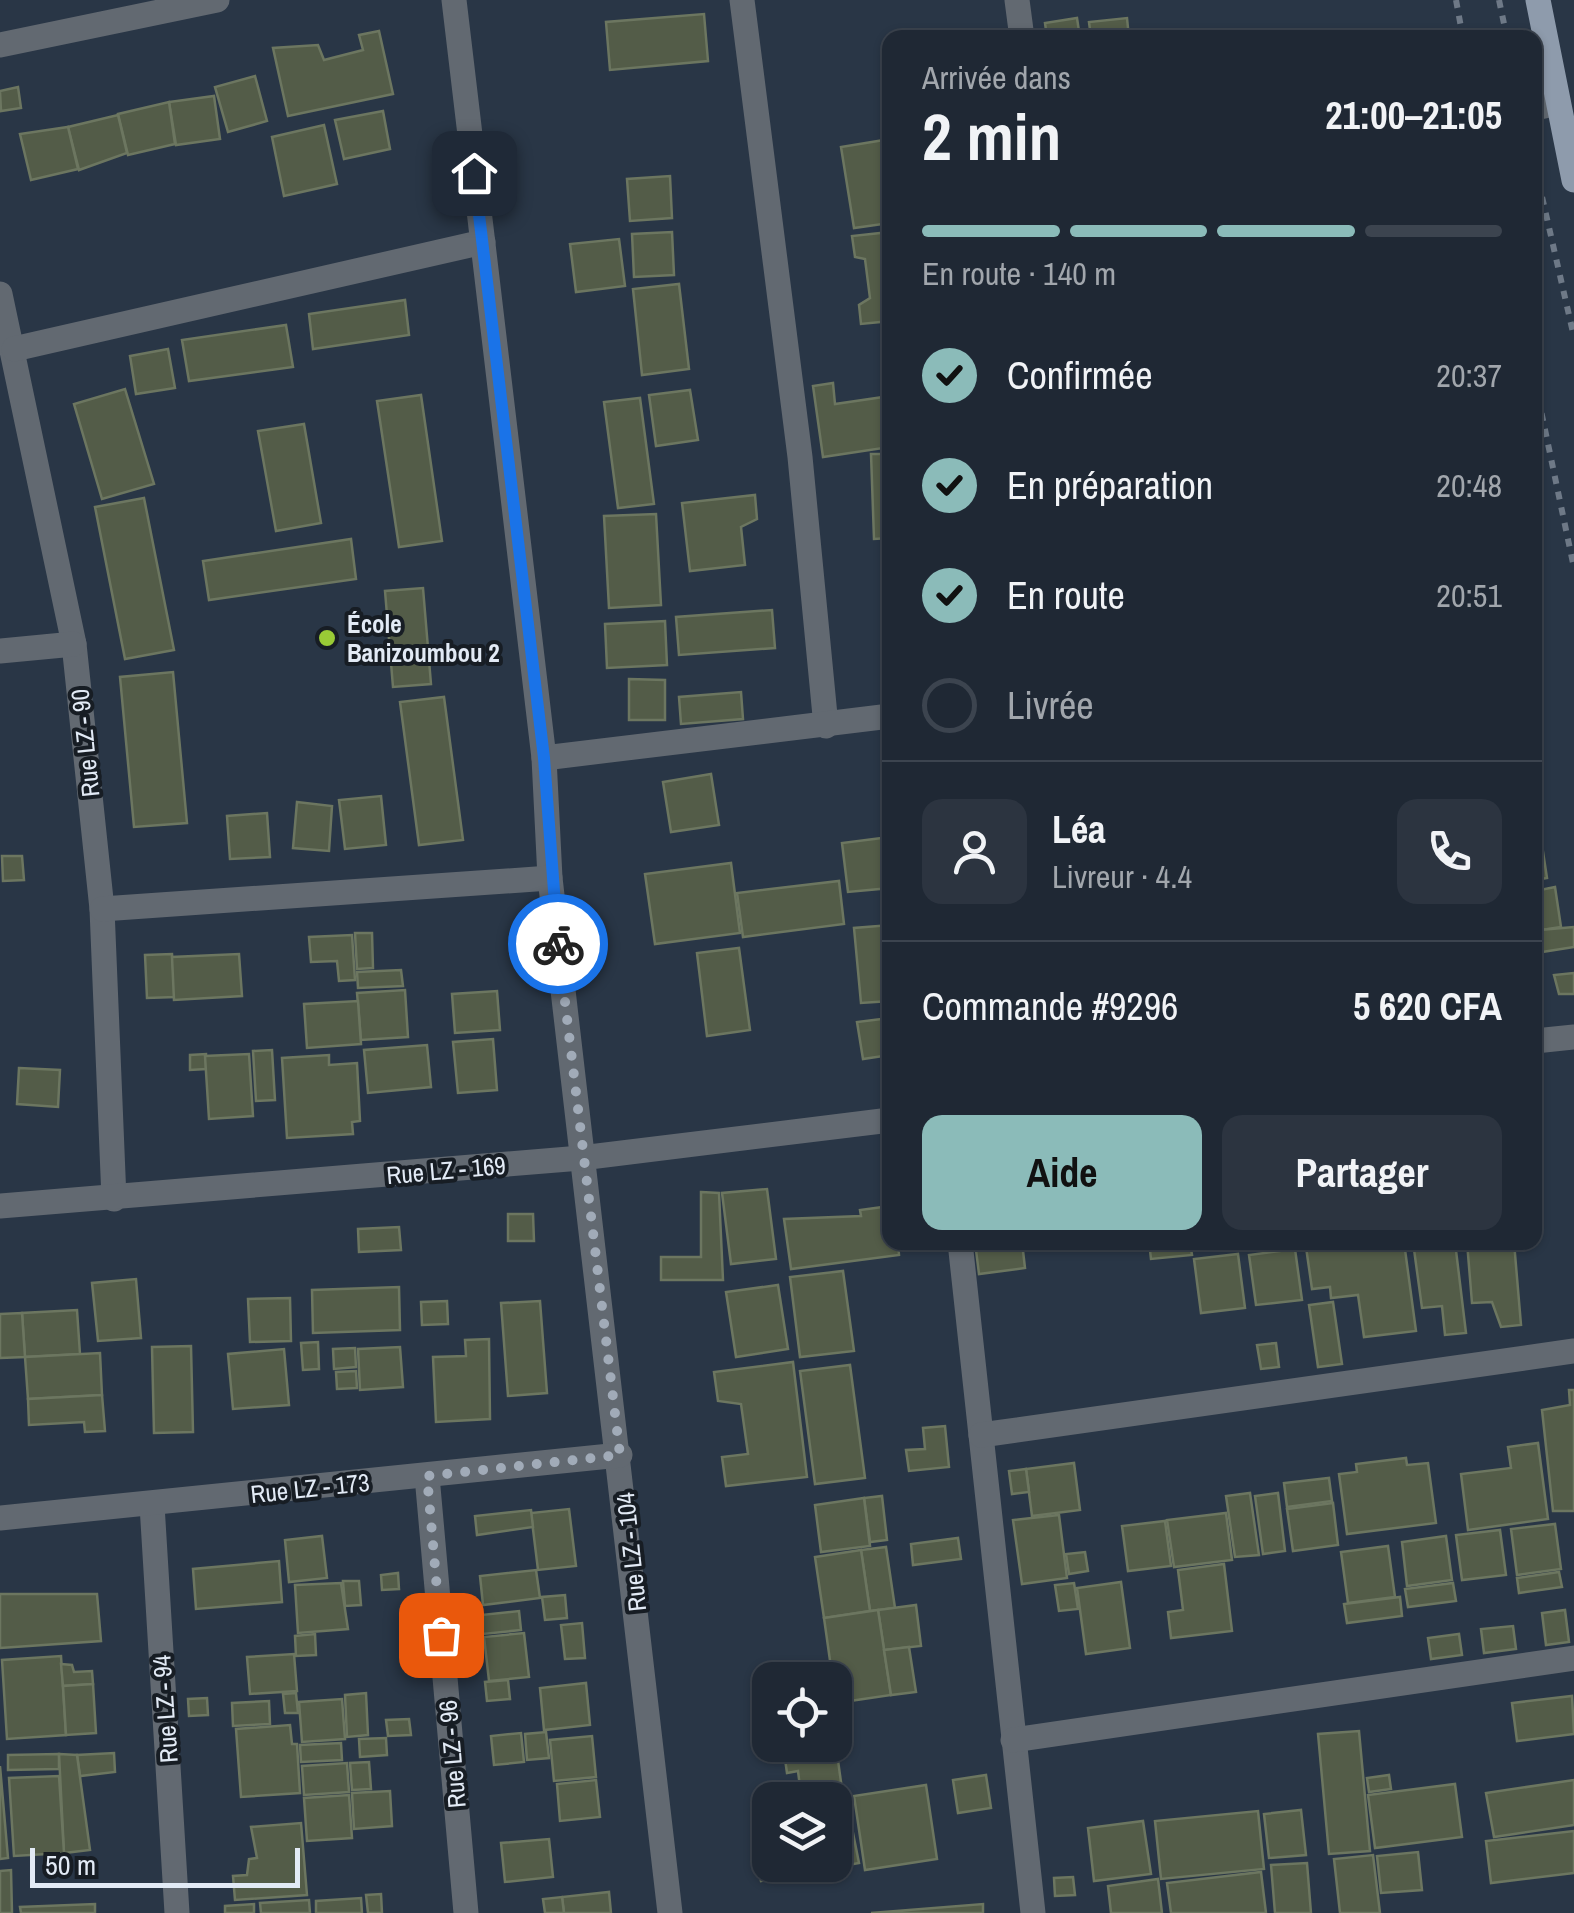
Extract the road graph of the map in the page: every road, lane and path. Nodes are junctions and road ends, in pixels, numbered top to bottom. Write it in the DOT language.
graph roads {
  1 [pos="454,0"];
  2 [pos="742,0"];
  3 [pos="1017,0"];
  4 [pos="1456,0"];
  5 [pos="1499,0"];
  6 [pos="1538,0"];
  7 [pos="208,1"];
  8 [pos="1021,30"];
  9 [pos="1462,30"];
  10 [pos="1505,30"];
  11 [pos="1541,30"];
  12 [pos="0,44"];
  13 [pos="1542,47"];
  14 [pos="1547,105"];
  15 [pos="1574,180"];
  16 [pos="1542,197"];
  17 [pos="483,242"];
  18 [pos="0,294"];
  19 [pos="1574,336"];
  20 [pos="14,349"];
  21 [pos="1542,415"];
  22 [pos="1574,568"];
  23 [pos="74,644"];
  24 [pos="0,650"];
  25 [pos="882,717"];
  26 [pos="826,726"];
  27 [pos="544,758"];
  28 [pos="550,878"];
  29 [pos="102,909"];
  30 [pos="1574,1036"];
  31 [pos="1542,1040"];
  32 [pos="882,1121"];
  33 [pos="581,1158"];
  34 [pos="114,1199"];
  35 [pos="0,1206"];
  36 [pos="961,1250"];
  37 [pos="1574,1350"];
  38 [pos="981,1434"];
  39 [pos="620,1455"];
  40 [pos="427,1476"];
  41 [pos="152,1506"];
  42 [pos="0,1518"];
  43 [pos="1574,1658"];
  44 [pos="1013,1740"];
  45 [pos="177,1913"];
  46 [pos="466,1913"];
  47 [pos="670,1913"];
  48 [pos="1033,1913"];
  1 -- 17 [label="street, Rue LZ - 104"];
  2 -- 26 [label="street"];
  3 -- 8 [label="street"];
  4 -- 9 [label="path"];
  5 -- 10 [label="path"];
  6 -- 11 [label="main road"];
  7 -- 12 [label="street"];
  13 -- 14 [label="main road"];
  14 -- 15 [label="main road"];
  16 -- 19 [label="path"];
  17 -- 20 [label="street"];
  17 -- 27 [label="street, Rue LZ - 104"];
  18 -- 20 [label="street, Rue LZ - 90"];
  20 -- 23 [label="street, Rue LZ - 90"];
  21 -- 22 [label="path"];
  23 -- 24 [label="street"];
  23 -- 29 [label="street, Rue LZ - 90"];
  25 -- 26 [label="street"];
  26 -- 27 [label="street"];
  27 -- 28 [label="street, Rue LZ - 104"];
  28 -- 29 [label="street"];
  28 -- 33 [label="street, Rue LZ - 104"];
  29 -- 34 [label="street, Rue LZ - 90"];
  30 -- 31 [label="street"];
  32 -- 33 [label="street, Rue LZ - 169"];
  33 -- 34 [label="street, Rue LZ - 169"];
  33 -- 39 [label="street, Rue LZ - 104"];
  34 -- 35 [label="street, Rue LZ - 169"];
  36 -- 38 [label="street"];
  37 -- 38 [label="street"];
  38 -- 44 [label="street"];
  39 -- 40 [label="street, Rue LZ - 173"];
  39 -- 47 [label="street, Rue LZ - 104"];
  40 -- 41 [label="street, Rue LZ - 173"];
  40 -- 46 [label="street, Rue LZ - 96"];
  41 -- 42 [label="street, Rue LZ - 173"];
  41 -- 45 [label="street, Rue LZ - 94"];
  43 -- 44 [label="street"];
  44 -- 48 [label="street"];
}
